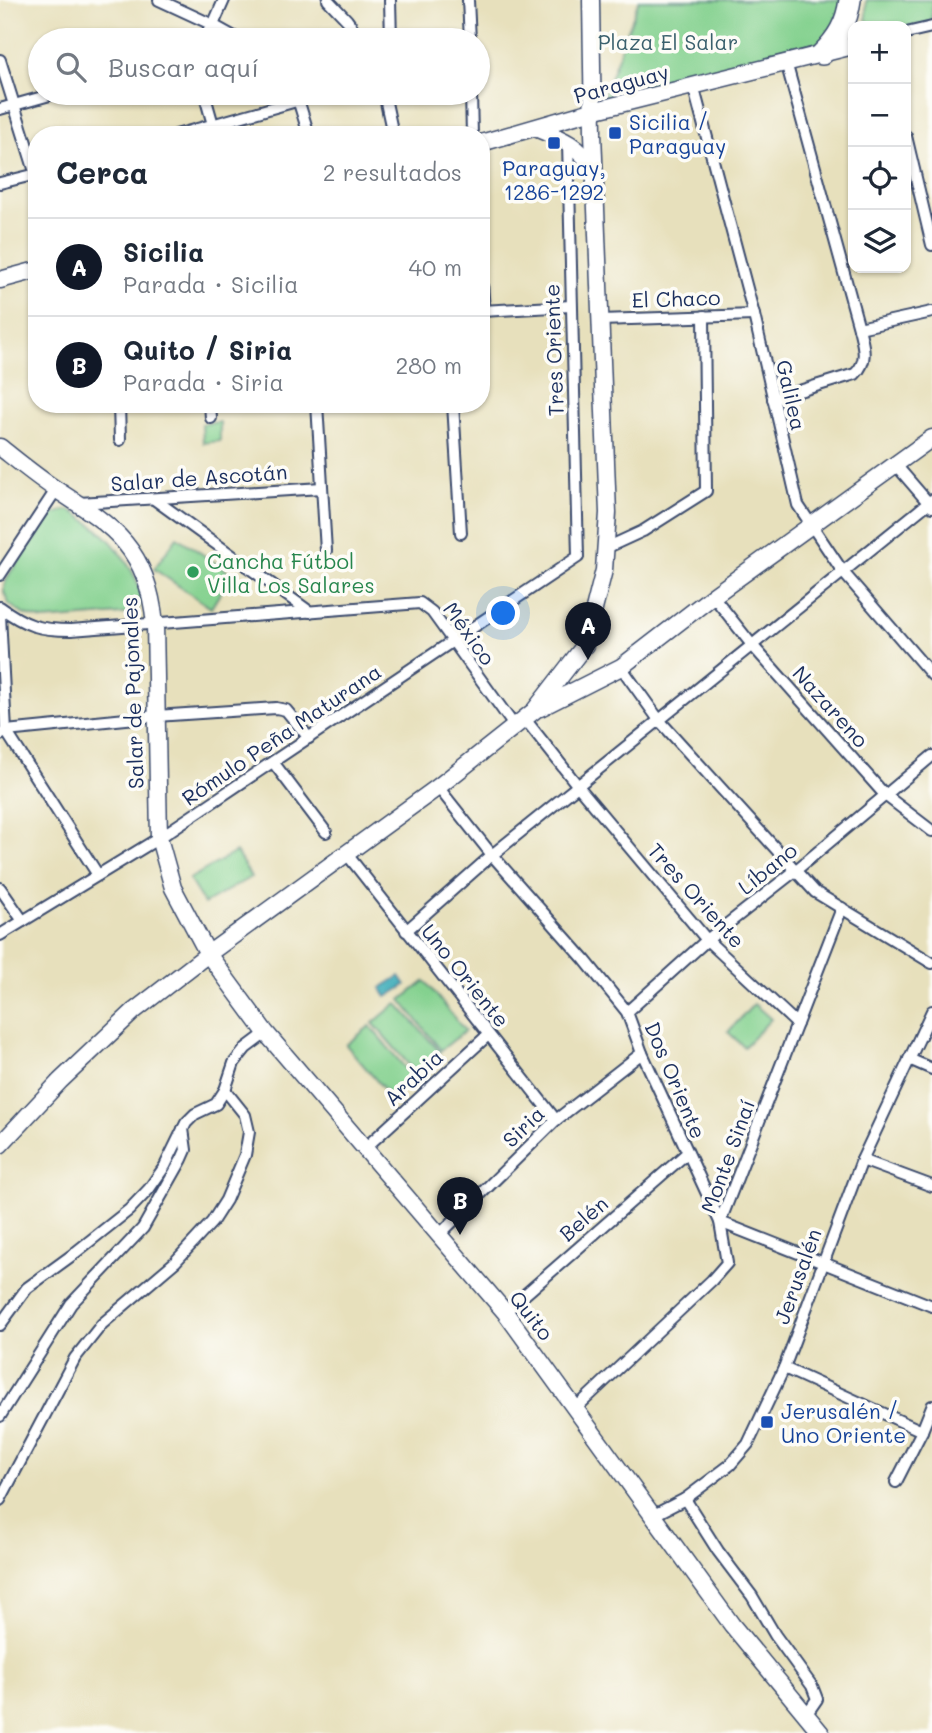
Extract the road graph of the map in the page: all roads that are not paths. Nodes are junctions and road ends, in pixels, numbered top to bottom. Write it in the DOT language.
graph roads {
  1 [pos="159,0"];
  2 [pos="224,0"];
  3 [pos="328,0"];
  4 [pos="390,0"];
  5 [pos="468,0"];
  6 [pos="591,0"];
  7 [pos="856,15"];
  8 [pos="213,25"];
  9 [pos="932,27"];
  10 [pos="211,28"];
  11 [pos="218,28"];
  12 [pos="353,28"];
  13 [pos="391,28"];
  14 [pos="469,28"];
  15 [pos="911,32"];
  16 [pos="848,47"];
  17 [pos="822,54"];
  18 [pos="0,60"];
  19 [pos="786,62"];
  20 [pos="693,85"];
  21 [pos="28,101"];
  22 [pos="14,105"];
  23 [pos="208,105"];
  24 [pos="276,105"];
  25 [pos="301,105"];
  26 [pos="386,105"];
  27 [pos="471,105"];
  28 [pos="0,109"];
  29 [pos="592,111"];
  30 [pos="214,126"];
  31 [pos="225,126"];
  32 [pos="306,126"];
  33 [pos="391,126"];
  34 [pos="472,126"];
  35 [pos="535,128"];
  36 [pos="490,140"];
  37 [pos="568,142"];
  38 [pos="909,147"];
  39 [pos="28,150"];
  40 [pos="594,171"];
  41 [pos="28,177"];
  42 [pos="0,183"];
  43 [pos="932,245"];
  44 [pos="28,272"];
  45 [pos="0,280"];
  46 [pos="571,306"];
  47 [pos="490,311"];
  48 [pos="932,312"];
  49 [pos="754,315"];
  50 [pos="704,316"];
  51 [pos="600,320"];
  52 [pos="859,328"];
  53 [pos="773,399"];
  54 [pos="119,413"];
  55 [pos="211,413"];
  56 [pos="318,413"];
  57 [pos="454,413"];
  58 [pos="211,418"];
  59 [pos="932,439"];
  60 [pos="120,440"];
  61 [pos="0,447"];
  62 [pos="895,464"];
  63 [pos="322,488"];
  64 [pos="56,490"];
  65 [pos="154,499"];
  66 [pos="79,503"];
  67 [pos="931,504"];
  68 [pos="810,527"];
  69 [pos="461,533"];
  70 [pos="606,548"];
  71 [pos="326,551"];
  72 [pos="578,556"];
  73 [pos="843,572"];
  74 [pos="0,575"];
  75 [pos="713,596"];
  76 [pos="0,607"];
  77 [pos="310,612"];
  78 [pos="0,615"];
  79 [pos="155,624"];
  80 [pos="452,643"];
  81 [pos="752,646"];
  82 [pos="621,667"];
  83 [pos="932,675"];
  84 [pos="156,716"];
  85 [pos="525,719"];
  86 [pos="659,720"];
  87 [pos="3,733"];
  88 [pos="309,738"];
  89 [pos="932,756"];
  90 [pos="273,762"];
  91 [pos="578,786"];
  92 [pos="438,787"];
  93 [pos="885,795"];
  94 [pos="932,831"];
  95 [pos="326,832"];
  96 [pos="159,838"];
  97 [pos="346,853"];
  98 [pos="492,855"];
  99 [pos="795,871"];
  100 [pos="98,875"];
  101 [pos="0,888"];
  102 [pos="842,908"];
  103 [pos="23,921"];
  104 [pos="406,931"];
  105 [pos="0,935"];
  106 [pos="707,940"];
  107 [pos="208,954"];
  108 [pos="932,963"];
  109 [pos="932,1011"];
  110 [pos="627,1012"];
  111 [pos="797,1024"];
  112 [pos="266,1033"];
  113 [pos="488,1035"];
  114 [pos="642,1054"];
  115 [pos="909,1059"];
  116 [pos="932,1069"];
  117 [pos="225,1090"];
  118 [pos="556,1120"];
  119 [pos="183,1129"];
  120 [pos="0,1145"];
  121 [pos="364,1149"];
  122 [pos="687,1153"];
  123 [pos="862,1160"];
  124 [pos="932,1186"];
  125 [pos="720,1222"];
  126 [pos="438,1236"];
  127 [pos="823,1262"];
  128 [pos="932,1306"];
  129 [pos="505,1312"];
  130 [pos="0,1325"];
  131 [pos="784,1368"];
  132 [pos="932,1406"];
  133 [pos="576,1408"];
  134 [pos="0,1416"];
  135 [pos="922,1432"];
  136 [pos="896,1482"];
  137 [pos="685,1499"];
  138 [pos="0,1500"];
  139 [pos="652,1516"];
  140 [pos="806,1715"];
  141 [pos="821,1733"];
  1 -- 8 [label="street"];
  2 -- 8 [label="street"];
  3 -- 12 [label="street"];
  4 -- 13 [label="street"];
  5 -- 14 [label="street"];
  6 -- 29 [label="main road"];
  7 -- 17 [label="highway"];
  8 -- 10 [label="street"];
  8 -- 11 [label="street"];
  9 -- 15 [label="street"];
  16 -- 17 [label="main road, Paraguay"];
  17 -- 19 [label="main road, Paraguay"];
  18 -- 22 [label="street"];
  19 -- 20 [label="main road, Paraguay"];
  19 -- 52 [label="street"];
  20 -- 29 [label="main road, Paraguay"];
  20 -- 49 [label="street, Galilea"];
  21 -- 22 [label="street"];
  22 -- 28 [label="street"];
  22 -- 39 [label="street"];
  23 -- 30 [label="street"];
  24 -- 31 [label="street"];
  25 -- 32 [label="street"];
  26 -- 33 [label="street"];
  27 -- 34 [label="street"];
  29 -- 35 [label="main road, Paraguay"];
  29 -- 40 [label="main road"];
  35 -- 36 [label="main road, Paraguay"];
  35 -- 37 [label="main road"];
  37 -- 40 [label="main road"];
  37 -- 46 [label="street, Tres Oriente"];
  38 -- 43 [label="street"];
  40 -- 51 [label="main road"];
  41 -- 42 [label="street"];
  44 -- 45 [label="main road"];
  46 -- 47 [label="street"];
  46 -- 72 [label="street, Tres Oriente"];
  48 -- 52 [label="street"];
  49 -- 50 [label="street, El Chaco"];
  49 -- 53 [label="street, Galilea"];
  50 -- 51 [label="street, El Chaco"];
  50 -- 70 [label="street"];
  51 -- 70 [label="main road"];
  52 -- 53 [label="street"];
  53 -- 68 [label="street, Galilea"];
  54 -- 60 [label="street"];
  55 -- 58 [label="street"];
  56 -- 63 [label="street"];
  57 -- 69 [label="street"];
  59 -- 62 [label="main road"];
  61 -- 64 [label="main road, Salar de Pajonales"];
  62 -- 67 [label="street"];
  62 -- 68 [label="main road"];
  63 -- 65 [label="street, Salar de Ascotán"];
  63 -- 71 [label="street"];
  64 -- 66 [label="main road, Salar de Pajonales"];
  64 -- 74 [label="street"];
  65 -- 66 [label="street, Salar de Ascotán"];
  65 -- 77 [label="street"];
  66 -- 79 [label="main road, Salar de Pajonales"];
  67 -- 73 [label="street"];
  68 -- 73 [label="street, Galilea"];
  68 -- 75 [label="main road"];
  70 -- 85 [label="main road"];
  72 -- 80 [label="street, Rómulo Peña Maturana"];
  73 -- 81 [label="street"];
  73 -- 83 [label="street, Galilea"];
  75 -- 81 [label="street, Nazareno"];
  75 -- 82 [label="main road"];
  76 -- 79 [label="street, México"];
  77 -- 79 [label="street, México"];
  77 -- 80 [label="street, México"];
  78 -- 87 [label="street"];
  79 -- 84 [label="main road, Salar de Pajonales"];
  80 -- 85 [label="street, México"];
  80 -- 88 [label="street, Rómulo Peña Maturana"];
  81 -- 86 [label="street"];
  81 -- 93 [label="street, Nazareno"];
  82 -- 85 [label="main road"];
  82 -- 86 [label="street"];
  84 -- 87 [label="street"];
  84 -- 88 [label="street"];
  84 -- 96 [label="main road, Salar de Pajonales"];
  85 -- 91 [label="street, Tres Oriente"];
  85 -- 92 [label="main road"];
  86 -- 91 [label="street"];
  86 -- 99 [label="street"];
  87 -- 100 [label="street"];
  88 -- 90 [label="street, Rómulo Peña Maturana"];
  89 -- 93 [label="street, Líbano"];
  90 -- 95 [label="street"];
  90 -- 96 [label="street, Rómulo Peña Maturana"];
  91 -- 98 [label="street"];
  91 -- 106 [label="street, Tres Oriente"];
  92 -- 97 [label="main road"];
  92 -- 98 [label="street, Dos Oriente"];
  93 -- 94 [label="street, Nazareno"];
  93 -- 99 [label="street, Líbano"];
  96 -- 100 [label="street, Rómulo Peña Maturana"];
  96 -- 107 [label="main road, Salar de Pajonales"];
  97 -- 104 [label="street, Uno Oriente"];
  97 -- 107 [label="main road"];
  98 -- 104 [label="street"];
  98 -- 110 [label="street, Dos Oriente"];
  99 -- 102 [label="street"];
  99 -- 106 [label="street, Líbano"];
  100 -- 103 [label="street, Rómulo Peña Maturana"];
  101 -- 103 [label="street"];
  102 -- 108 [label="street"];
  102 -- 111 [label="street, Monte Sinaí"];
  103 -- 105 [label="street, Rómulo Peña Maturana"];
  104 -- 113 [label="street, Uno Oriente"];
  106 -- 110 [label="street, Líbano"];
  106 -- 111 [label="street, Tres Oriente"];
  107 -- 112 [label="main road, Quito"];
  107 -- 120 [label="main road"];
  109 -- 115 [label="street, Jerusalén"];
  110 -- 114 [label="street, Dos Oriente"];
  111 -- 125 [label="street, Monte Sinaí"];
  112 -- 117 [label="street"];
  112 -- 121 [label="main road, Quito"];
  113 -- 118 [label="street, Uno Oriente"];
  113 -- 121 [label="street, Arabia"];
  114 -- 118 [label="street, Siria"];
  114 -- 122 [label="street, Dos Oriente"];
  115 -- 116 [label="street"];
  115 -- 123 [label="street, Jerusalén"];
  117 -- 119 [label="street"];
  117 -- 138 [label="street"];
  118 -- 126 [label="street, Siria"];
  119 -- 130 [label="street"];
  119 -- 134 [label="street"];
  121 -- 126 [label="main road, Quito"];
  122 -- 125 [label="street, Dos Oriente"];
  122 -- 129 [label="street, Belén"];
  123 -- 124 [label="street"];
  123 -- 127 [label="street, Jerusalén"];
  125 -- 127 [label="street"];
  125 -- 133 [label="street, Monte Sinaí"];
  126 -- 129 [label="main road, Quito"];
  127 -- 128 [label="street"];
  127 -- 131 [label="street, Jerusalén"];
  129 -- 133 [label="main road, Quito"];
  131 -- 135 [label="street"];
  131 -- 137 [label="street, Jerusalén"];
  132 -- 135 [label="street"];
  133 -- 139 [label="main road, Quito"];
  135 -- 136 [label="street"];
  137 -- 139 [label="street, Jerusalén"];
  137 -- 140 [label="street"];
  139 -- 140 [label="main road, Quito"];
  140 -- 141 [label="main road, Quito"];
}
